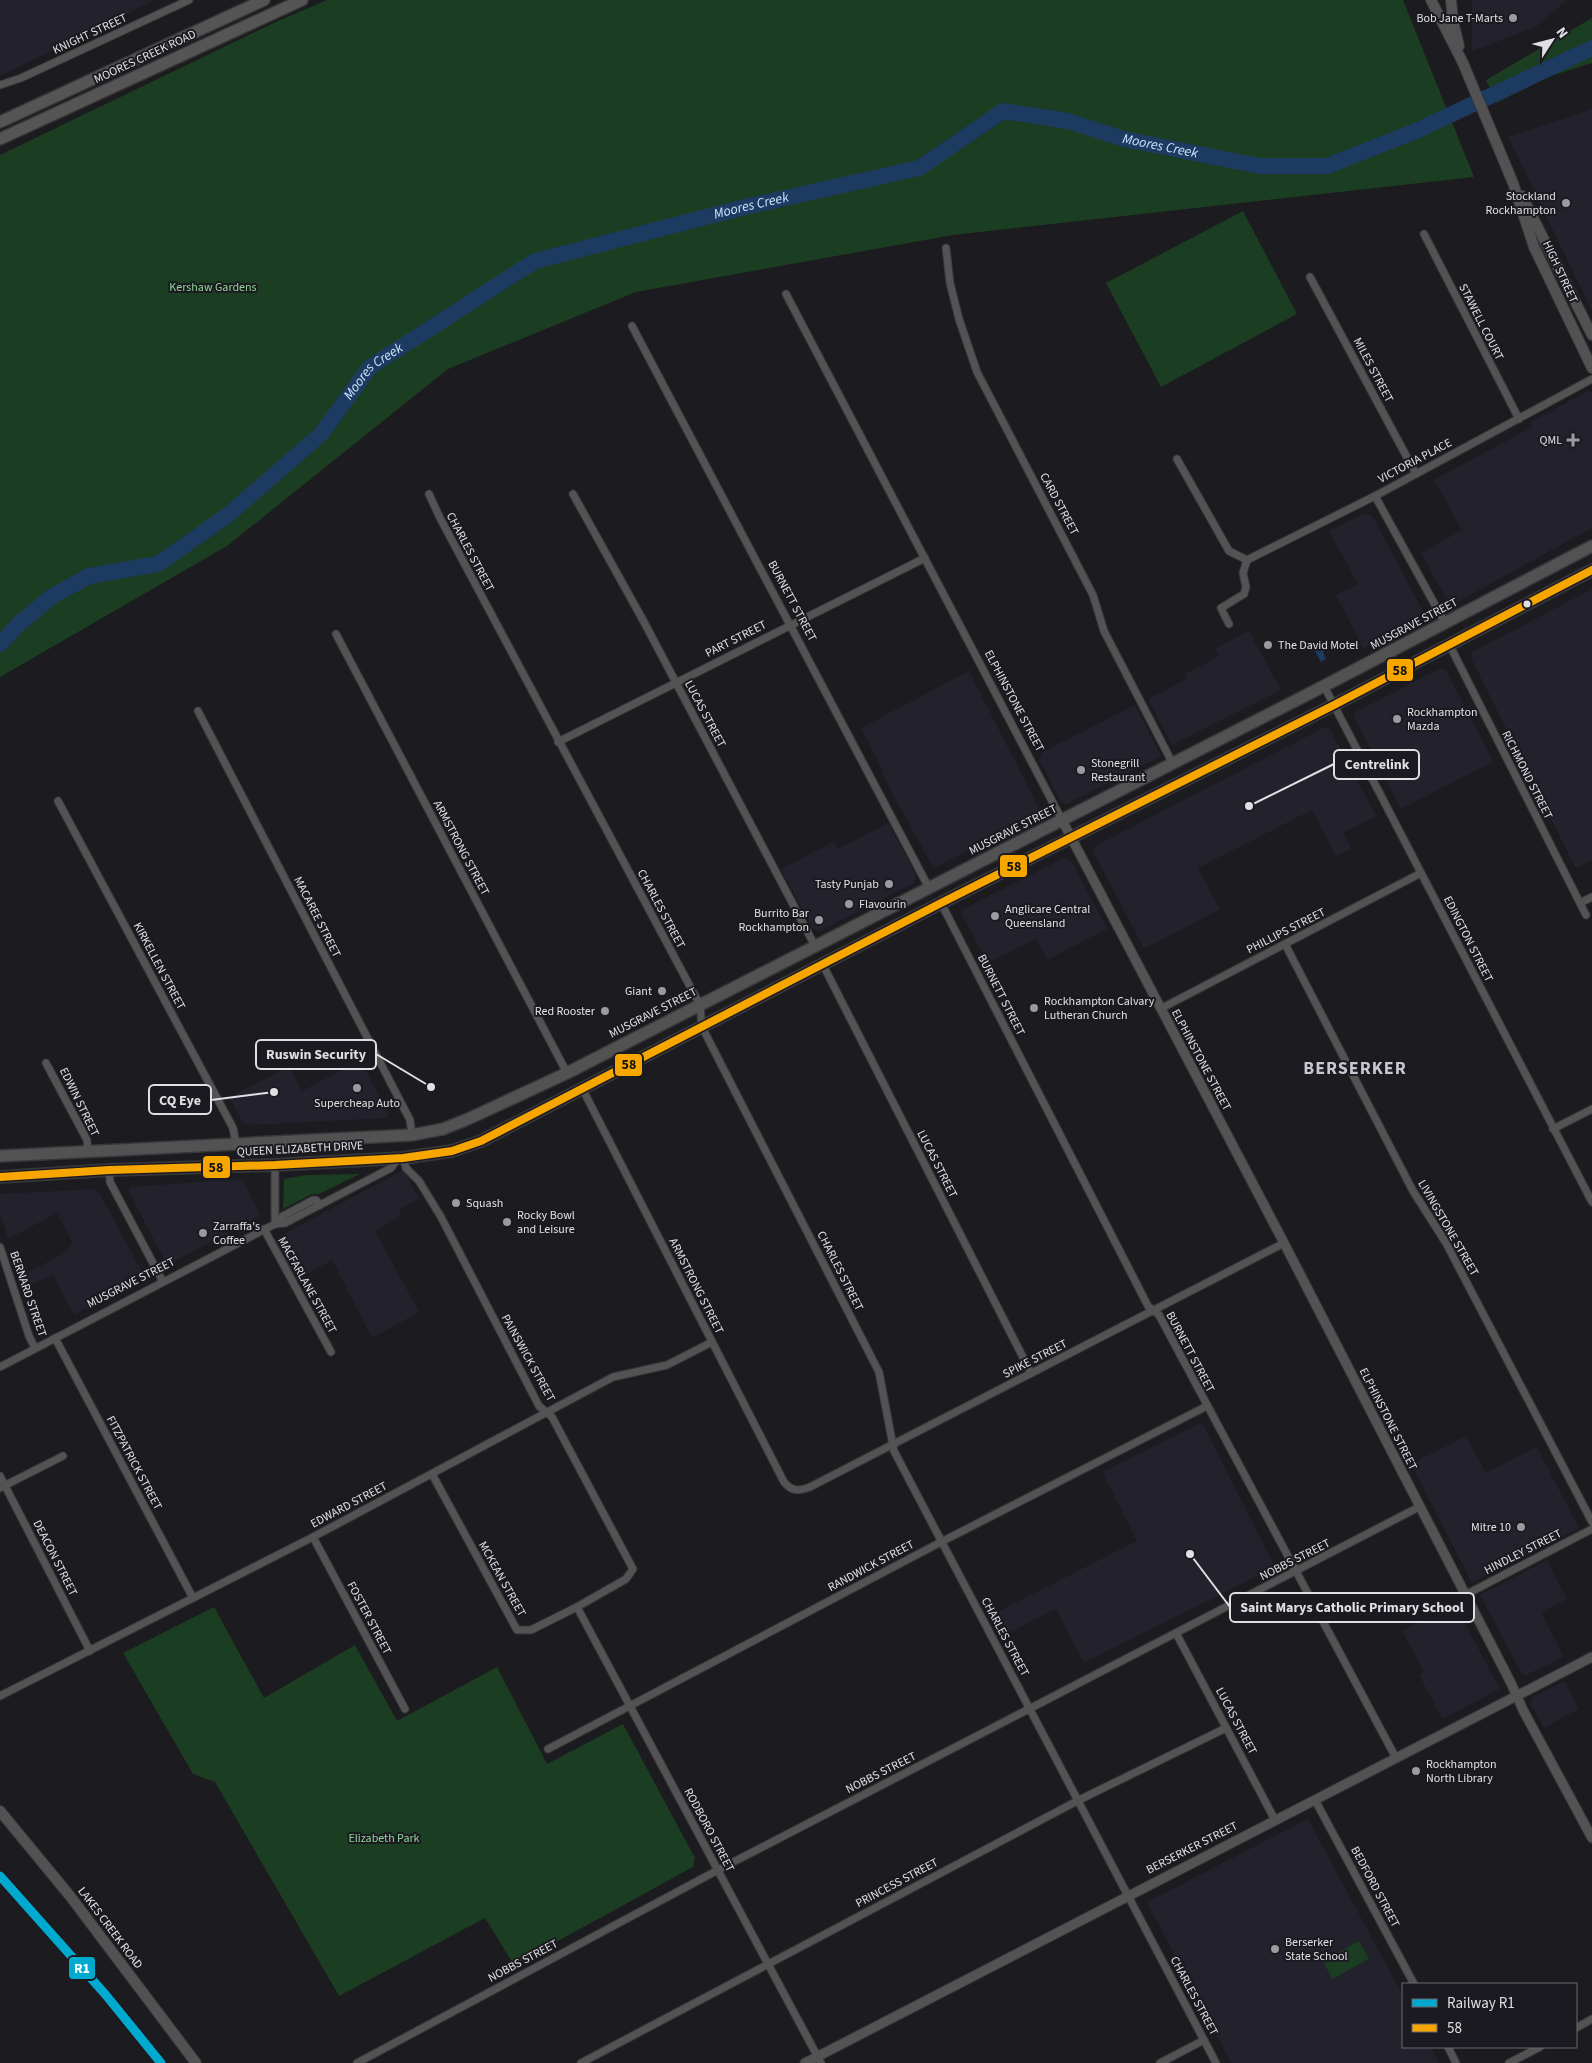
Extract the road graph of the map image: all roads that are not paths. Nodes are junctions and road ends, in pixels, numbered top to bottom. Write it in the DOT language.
graph roads {
  1 [pos="189,0"];
  2 [pos="264,0"];
  3 [pos="302,0"];
  4 [pos="1432,0"];
  5 [pos="1451,0"];
  6 [pos="1463,63"];
  7 [pos="0,85"];
  8 [pos="0,122"];
  9 [pos="0,139"];
  10 [pos="1512,179"];
  11 [pos="1424,234"];
  12 [pos="946,248"];
  13 [pos="1557,263"];
  14 [pos="1544,269"];
  15 [pos="1310,277"];
  16 [pos="786,294"];
  17 [pos="632,326"];
  18 [pos="1592,335"];
  19 [pos="1592,368"];
  20 [pos="1592,379"];
  21 [pos="1518,419"];
  22 [pos="1177,459"];
  23 [pos="1416,474"];
  24 [pos="429,494"];
  25 [pos="573,494"];
  26 [pos="1375,496"];
  27 [pos="1592,546"];
  28 [pos="925,558"];
  29 [pos="1247,560"];
  30 [pos="1592,570"];
  31 [pos="1446,623"];
  32 [pos="791,624"];
  33 [pos="1229,624"];
  34 [pos="336,634"];
  35 [pos="1449,644"];
  36 [pos="676,682"];
  37 [pos="1324,686"];
  38 [pos="1334,705"];
  39 [pos="198,711"];
  40 [pos="558,742"];
  41 [pos="1173,764"];
  42 [pos="58,801"];
  43 [pos="1062,820"];
  44 [pos="1071,839"];
  45 [pos="1421,873"];
  46 [pos="929,888"];
  47 [pos="1592,897"];
  48 [pos="941,903"];
  49 [pos="1580,903"];
  50 [pos="1586,915"];
  51 [pos="1285,944"];
  52 [pos="815,946"];
  53 [pos="823,965"];
  54 [pos="700,1005"];
  55 [pos="1160,1009"];
  56 [pos="702,1027"];
  57 [pos="46,1063"];
  58 [pos="567,1073"];
  59 [pos="582,1088"];
  60 [pos="1592,1109"];
  61 [pos="443,1129"];
  62 [pos="1554,1129"];
  63 [pos="412,1135"];
  64 [pos="236,1144"];
  65 [pos="88,1152"];
  66 [pos="0,1156"];
  67 [pos="400,1158"];
  68 [pos="275,1165"];
  69 [pos="109,1170"];
  70 [pos="0,1177"];
  71 [pos="1592,1202"];
  72 [pos="275,1224"];
  73 [pos="264,1229"];
  74 [pos="1284,1243"];
  75 [pos="0,1247"];
  76 [pos="163,1282"];
  77 [pos="1153,1311"];
  78 [pos="55,1338"];
  79 [pos="712,1342"];
  80 [pos="35,1348"];
  81 [pos="331,1352"];
  82 [pos="0,1367"];
  83 [pos="1031,1373"];
  84 [pos="1207,1406"];
  85 [pos="546,1412"];
  86 [pos="893,1444"];
  87 [pos="63,1456"];
  88 [pos="432,1474"];
  89 [pos="0,1476"];
  90 [pos="2,1487"];
  91 [pos="794,1490"];
  92 [pos="1419,1507"];
  93 [pos="1592,1522"];
  94 [pos="1592,1529"];
  95 [pos="313,1537"];
  96 [pos="941,1542"];
  97 [pos="633,1569"];
  98 [pos="1296,1572"];
  99 [pos="1465,1595"];
  100 [pos="194,1598"];
  101 [pos="576,1607"];
  102 [pos="1176,1633"];
  103 [pos="90,1651"];
  104 [pos="1592,1657"];
  105 [pos="0,1696"];
  106 [pos="1517,1696"];
  107 [pos="630,1705"];
  108 [pos="1029,1708"];
  109 [pos="406,1709"];
  110 [pos="1226,1728"];
  111 [pos="548,1749"];
  112 [pos="1396,1758"];
  113 [pos="1079,1800"];
  114 [pos="1315,1800"];
  115 [pos="0,1811"];
  116 [pos="1275,1820"];
  117 [pos="1592,1838"];
  118 [pos="718,1870"];
  119 [pos="1128,1895"];
  120 [pos="767,1963"];
  121 [pos="1413,1983"];
  122 [pos="1592,2019"];
  123 [pos="1577,2027"];
  124 [pos="1204,2040"];
  125 [pos="1448,2048"];
  126 [pos="1538,2048"];
  127 [pos="819,2060"];
  128 [pos="196,2063"];
  129 [pos="357,2063"];
  130 [pos="581,2063"];
  131 [pos="805,2063"];
  132 [pos="1160,2063"];
  133 [pos="1216,2063"];
  134 [pos="1456,2063"];
  135 [pos="1510,2063"];
  1 -- 7 [label="street, KNIGHT STREET"];
  2 -- 8 [label="highway, MOORES CREEK ROAD"];
  3 -- 9 [label="highway, MOORES CREEK ROAD"];
  4 -- 6 [label="main road, HIGH STREET"];
  5 -- 6 [label="main road, HIGH STREET"];
  6 -- 10 [label="main road, HIGH STREET"];
  10 -- 13 [label="main road, HIGH STREET"];
  10 -- 14 [label="main road, HIGH STREET"];
  11 -- 21 [label="street, STAWELL COURT"];
  12 -- 41 [label="street, CARD STREET"];
  13 -- 14 [label="street"];
  13 -- 18 [label="main road, HIGH STREET"];
  14 -- 19 [label="main road, HIGH STREET"];
  15 -- 23 [label="street, MILES STREET"];
  16 -- 28 [label="street, ELPHINSTONE STREET"];
  17 -- 32 [label="street, BURNETT STREET"];
  20 -- 21 [label="street, VICTORIA PLACE"];
  21 -- 23 [label="street, VICTORIA PLACE"];
  22 -- 29 [label="street"];
  23 -- 26 [label="street, VICTORIA PLACE"];
  24 -- 40 [label="street, CHARLES STREET"];
  25 -- 36 [label="street, LUCAS STREET"];
  26 -- 29 [label="street, VICTORIA PLACE"];
  26 -- 31 [label="street"];
  27 -- 31 [label="main road, MUSGRAVE STREET"];
  28 -- 32 [label="street, PART STREET"];
  28 -- 43 [label="street, ELPHINSTONE STREET"];
  29 -- 33 [label="street"];
  30 -- 35 [label="main road"];
  31 -- 37 [label="main road, MUSGRAVE STREET"];
  32 -- 36 [label="street, PART STREET"];
  32 -- 46 [label="street, BURNETT STREET"];
  34 -- 58 [label="street, ARMSTRONG STREET"];
  35 -- 38 [label="main road"];
  35 -- 49 [label="street, RICHMOND STREET"];
  36 -- 40 [label="street, PART STREET"];
  36 -- 52 [label="street, LUCAS STREET"];
  37 -- 38 [label="street, EDINGTON STREET"];
  37 -- 41 [label="main road, MUSGRAVE STREET"];
  38 -- 44 [label="main road"];
  38 -- 45 [label="street, EDINGTON STREET"];
  39 -- 63 [label="street, MACAREE STREET"];
  40 -- 54 [label="street, CHARLES STREET"];
  41 -- 43 [label="main road, MUSGRAVE STREET"];
  42 -- 64 [label="street, KIRKELLEN STREET"];
  43 -- 44 [label="street, ELPHINSTONE STREET"];
  43 -- 46 [label="main road, MUSGRAVE STREET"];
  44 -- 48 [label="main road"];
  44 -- 55 [label="street, ELPHINSTONE STREET"];
  45 -- 51 [label="street, PHILLIPS STREET"];
  45 -- 62 [label="street, EDINGTON STREET"];
  46 -- 52 [label="main road, MUSGRAVE STREET"];
  47 -- 49 [label="street"];
  48 -- 53 [label="main road"];
  48 -- 77 [label="street, BURNETT STREET"];
  49 -- 50 [label="street, RICHMOND STREET"];
  51 -- 55 [label="street, PHILLIPS STREET"];
  51 -- 93 [label="street, LIVINGSTONE STREET"];
  52 -- 54 [label="main road, MUSGRAVE STREET"];
  53 -- 56 [label="main road"];
  53 -- 83 [label="street, LUCAS STREET"];
  54 -- 56 [label="street, CHARLES STREET"];
  54 -- 58 [label="main road, MUSGRAVE STREET"];
  55 -- 74 [label="street, ELPHINSTONE STREET"];
  56 -- 59 [label="main road"];
  56 -- 86 [label="street, CHARLES STREET"];
  57 -- 65 [label="street, EDWIN STREET"];
  58 -- 61 [label="main road, MUSGRAVE STREET"];
  59 -- 67 [label="main road, QUEEN ELIZABETH DRIVE"];
  59 -- 79 [label="street, ARMSTRONG STREET"];
  60 -- 62 [label="street"];
  61 -- 63 [label="main road, QUEEN ELIZABETH DRIVE"];
  62 -- 71 [label="street, EDINGTON STREET"];
  63 -- 64 [label="main road, QUEEN ELIZABETH DRIVE"];
  64 -- 65 [label="main road, QUEEN ELIZABETH DRIVE"];
  65 -- 66 [label="main road, QUEEN ELIZABETH DRIVE"];
  67 -- 68 [label="main road, QUEEN ELIZABETH DRIVE"];
  67 -- 72 [label="street, MUSGRAVE STREET"];
  67 -- 85 [label="street, PAINSWICK STREET"];
  68 -- 69 [label="main road, QUEEN ELIZABETH DRIVE"];
  68 -- 72 [label="street"];
  69 -- 70 [label="main road, QUEEN ELIZABETH DRIVE"];
  69 -- 76 [label="street"];
  72 -- 73 [label="street, MUSGRAVE STREET"];
  73 -- 76 [label="street, MUSGRAVE STREET"];
  73 -- 81 [label="street, MACFARLANE STREET"];
  74 -- 77 [label="street, SPIKE STREET"];
  74 -- 92 [label="street, ELPHINSTONE STREET"];
  75 -- 80 [label="street, BERNARD STREET"];
  76 -- 78 [label="street, MUSGRAVE STREET"];
  77 -- 83 [label="street, SPIKE STREET"];
  77 -- 84 [label="street, BURNETT STREET"];
  78 -- 80 [label="street, MUSGRAVE STREET"];
  78 -- 100 [label="street, FITZPATRICK STREET"];
  79 -- 85 [label="street, EDWARD STREET"];
  79 -- 91 [label="street, ARMSTRONG STREET"];
  80 -- 82 [label="street, MUSGRAVE STREET"];
  83 -- 86 [label="street, SPIKE STREET"];
  84 -- 96 [label="street, RANDWICK STREET"];
  84 -- 98 [label="street, BURNETT STREET"];
  85 -- 88 [label="street, EDWARD STREET"];
  85 -- 97 [label="street, PAINSWICK STREET"];
  86 -- 91 [label="street, SPIKE STREET"];
  86 -- 96 [label="street, CHARLES STREET"];
  87 -- 90 [label="street"];
  88 -- 95 [label="street, EDWARD STREET"];
  88 -- 101 [label="street, MCKEAN STREET"];
  89 -- 90 [label="street, DEACON STREET"];
  90 -- 103 [label="street, DEACON STREET"];
  92 -- 98 [label="street, NOBBS STREET"];
  92 -- 99 [label="street, ELPHINSTONE STREET"];
  94 -- 99 [label="street, HINDLEY STREET"];
  95 -- 100 [label="street, EDWARD STREET"];
  95 -- 109 [label="street, FOSTER STREET"];
  96 -- 107 [label="street, RANDWICK STREET"];
  96 -- 108 [label="street, CHARLES STREET"];
  97 -- 101 [label="street, MCKEAN STREET"];
  98 -- 102 [label="street, NOBBS STREET"];
  98 -- 112 [label="street, BURNETT STREET"];
  99 -- 106 [label="street, ELPHINSTONE STREET"];
  100 -- 103 [label="street, EDWARD STREET"];
  101 -- 107 [label="street, RODBORO STREET"];
  102 -- 108 [label="street, NOBBS STREET"];
  102 -- 110 [label="street, LUCAS STREET"];
  103 -- 105 [label="street, EDWARD STREET"];
  104 -- 106 [label="street, BERSERKER STREET"];
  106 -- 112 [label="street, BERSERKER STREET"];
  106 -- 117 [label="street, ELPHINSTONE STREET"];
  107 -- 111 [label="street, RANDWICK STREET"];
  107 -- 118 [label="street, RODBORO STREET"];
  108 -- 113 [label="street, CHARLES STREET"];
  108 -- 118 [label="street, NOBBS STREET"];
  110 -- 113 [label="street, PRINCESS STREET"];
  110 -- 116 [label="street, LUCAS STREET"];
  112 -- 114 [label="street, BERSERKER STREET"];
  113 -- 119 [label="street, CHARLES STREET"];
  113 -- 120 [label="street, PRINCESS STREET"];
  114 -- 116 [label="street, BERSERKER STREET"];
  114 -- 121 [label="street, BEDFORD STREET"];
  115 -- 128 [label="main road, LAKES CREEK ROAD"];
  116 -- 119 [label="street, BERSERKER STREET"];
  118 -- 120 [label="street, RODBORO STREET"];
  118 -- 129 [label="street, NOBBS STREET"];
  119 -- 124 [label="street, CHARLES STREET"];
  119 -- 127 [label="street, BERSERKER STREET"];
  120 -- 127 [label="street, RODBORO STREET"];
  120 -- 130 [label="street, PRINCESS STREET"];
  122 -- 123 [label="street"];
  124 -- 132 [label="street"];
  124 -- 133 [label="street, CHARLES STREET"];
  125 -- 134 [label="street"];
  126 -- 135 [label="street"];
  127 -- 131 [label="street, BERSERKER STREET"];
}
